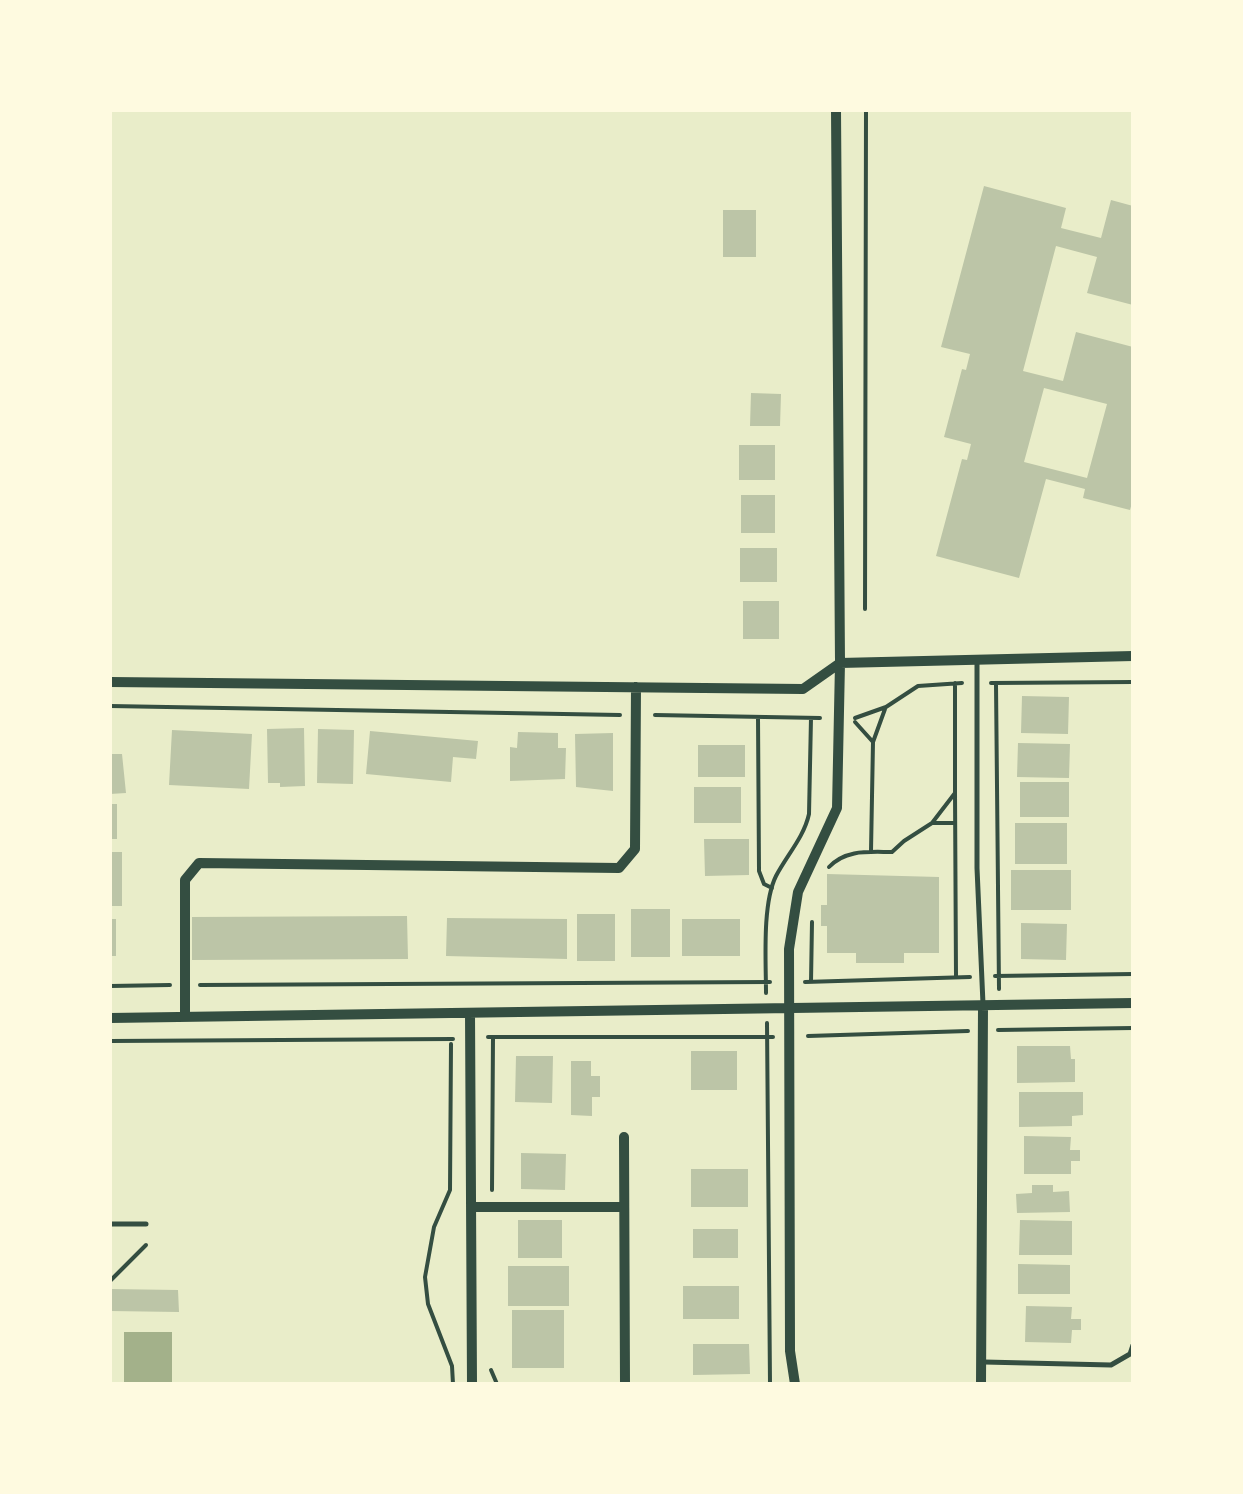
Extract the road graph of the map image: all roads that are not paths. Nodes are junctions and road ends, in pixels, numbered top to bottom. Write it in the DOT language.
graph roads {
  1 [pos="836,110"];
  2 [pos="1133,656"];
  3 [pos="976,660"];
  4 [pos="840,662"];
  5 [pos="110,682"];
  6 [pos="636,687"];
  7 [pos="1133,1004"];
  8 [pos="983,1007"];
  9 [pos="788,1009"];
  10 [pos="470,1013"];
  11 [pos="185,1017"];
  12 [pos="110,1018"];
  13 [pos="624,1137"];
  14 [pos="471,1206"];
  15 [pos="624,1206"];
  16 [pos="110,1224"];
  17 [pos="146,1224"];
  18 [pos="1133,1344"];
  19 [pos="981,1362"];
  20 [pos="472,1384"];
  21 [pos="625,1384"];
  22 [pos="795,1384"];
  23 [pos="981,1384"];
  1 -- 4 [label="street"];
  2 -- 3 [label="street"];
  3 -- 4 [label="street"];
  3 -- 8 [label="lane"];
  4 -- 6 [label="street"];
  4 -- 9 [label="street"];
  5 -- 6 [label="street"];
  6 -- 11 [label="street"];
  7 -- 8 [label="street"];
  8 -- 9 [label="street"];
  8 -- 19 [label="street"];
  9 -- 10 [label="street"];
  9 -- 22 [label="street"];
  10 -- 11 [label="street"];
  10 -- 14 [label="street"];
  11 -- 12 [label="street"];
  13 -- 15 [label="street"];
  14 -- 15 [label="street"];
  14 -- 20 [label="street"];
  15 -- 21 [label="street"];
  16 -- 17 [label="lane"];
  18 -- 19 [label="lane"];
  19 -- 23 [label="street"];
}
